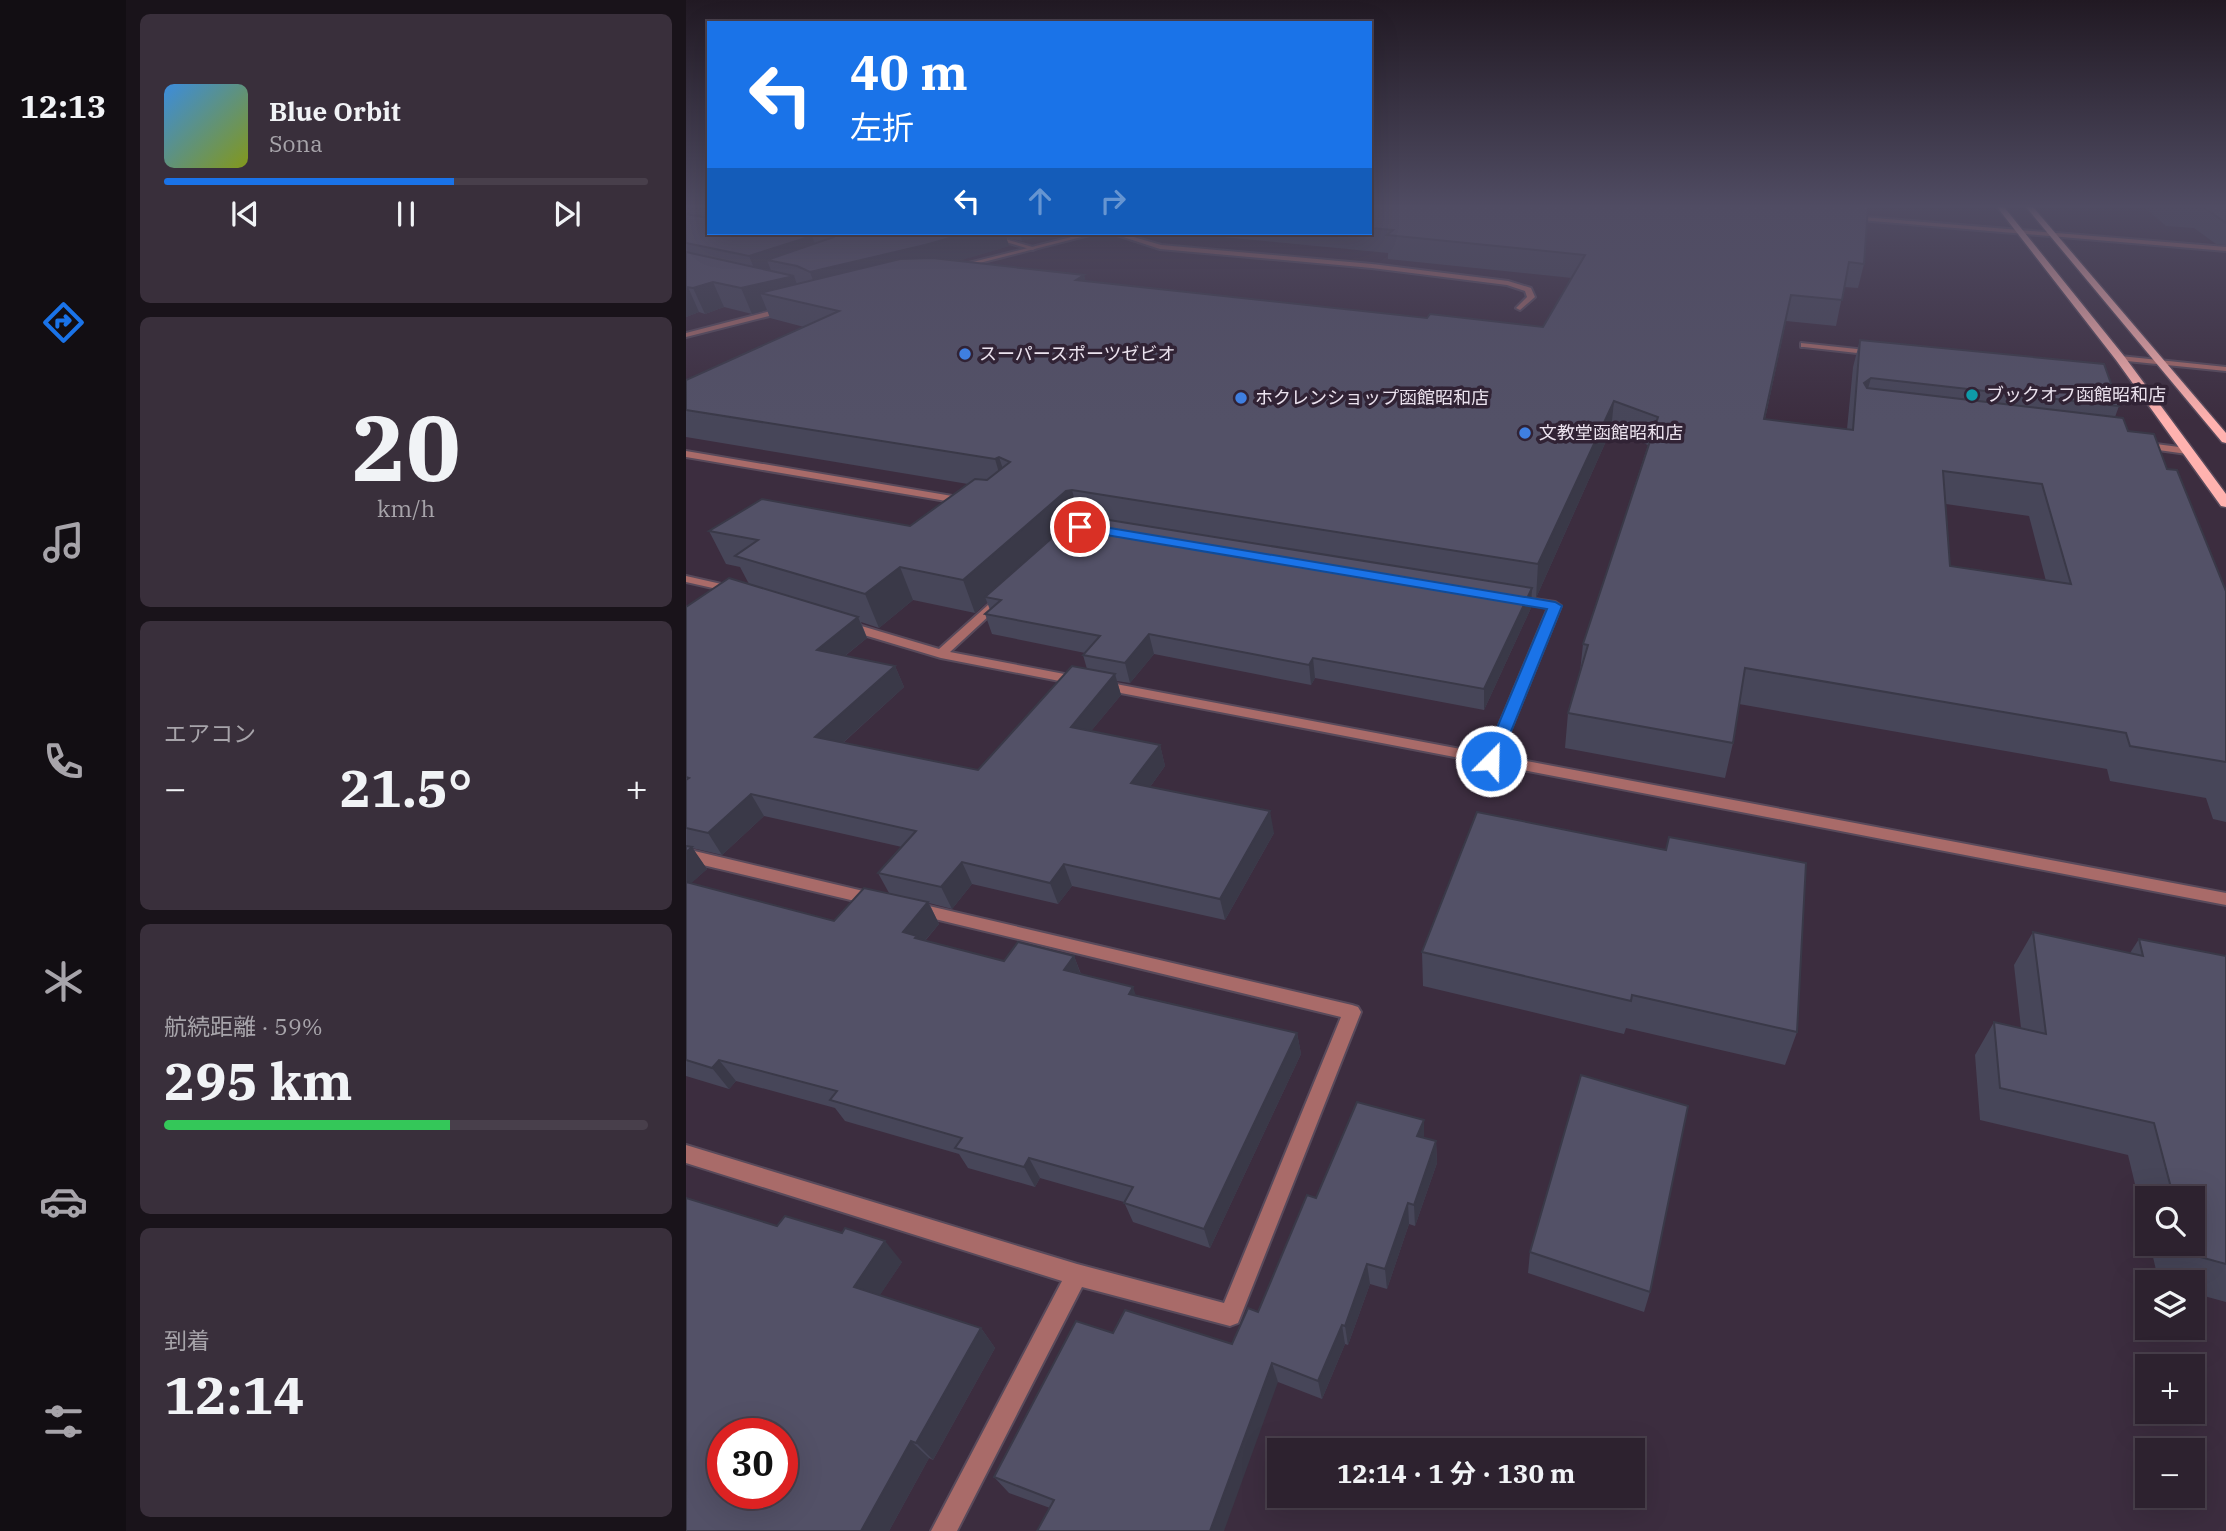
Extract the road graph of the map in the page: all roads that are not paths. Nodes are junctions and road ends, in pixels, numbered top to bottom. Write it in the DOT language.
graph roads {
  1 [pos="1466,278"];
  2 [pos="2057,278"];
  3 [pos="2092,278"];
  4 [pos="1520,308"];
  5 [pos="790,309"];
  6 [pos="686,335"];
  7 [pos="1804,345"];
  8 [pos="1886,354"];
  9 [pos="2120,358"];
  10 [pos="2162,361"];
  11 [pos="2226,369"];
  12 [pos="2226,440"];
  13 [pos="2133,444"];
  14 [pos="2187,451"];
  15 [pos="686,454"];
  16 [pos="2226,503"];
  17 [pos="981,504"];
  18 [pos="686,579"];
  19 [pos="1010,590"];
  20 [pos="752,596"];
  21 [pos="1501,597"];
  22 [pos="831,621"];
  23 [pos="941,654"];
  24 [pos="1491,761"];
  25 [pos="686,855"];
  26 [pos="2226,899"];
  27 [pos="686,1154"];
  28 [pos="1077,1275"];
  29 [pos="944,1531"];
  1 -- 4 [label="street"];
  2 -- 9 [label="main road"];
  3 -- 10 [label="main road"];
  5 -- 6 [label="street"];
  7 -- 8 [label="street"];
  9 -- 10 [label="street"];
  9 -- 14 [label="main road"];
  10 -- 11 [label="street"];
  10 -- 12 [label="main road"];
  13 -- 14 [label="street"];
  14 -- 16 [label="main road"];
  15 -- 17 [label="street"];
  18 -- 20 [label="street"];
  19 -- 23 [label="street"];
  21 -- 24 [label="street"];
  22 -- 23 [label="street"];
  23 -- 24 [label="street"];
  24 -- 26 [label="street"];
  25 -- 28 [label="street"];
  27 -- 28 [label="street"];
  28 -- 29 [label="street"];
}
